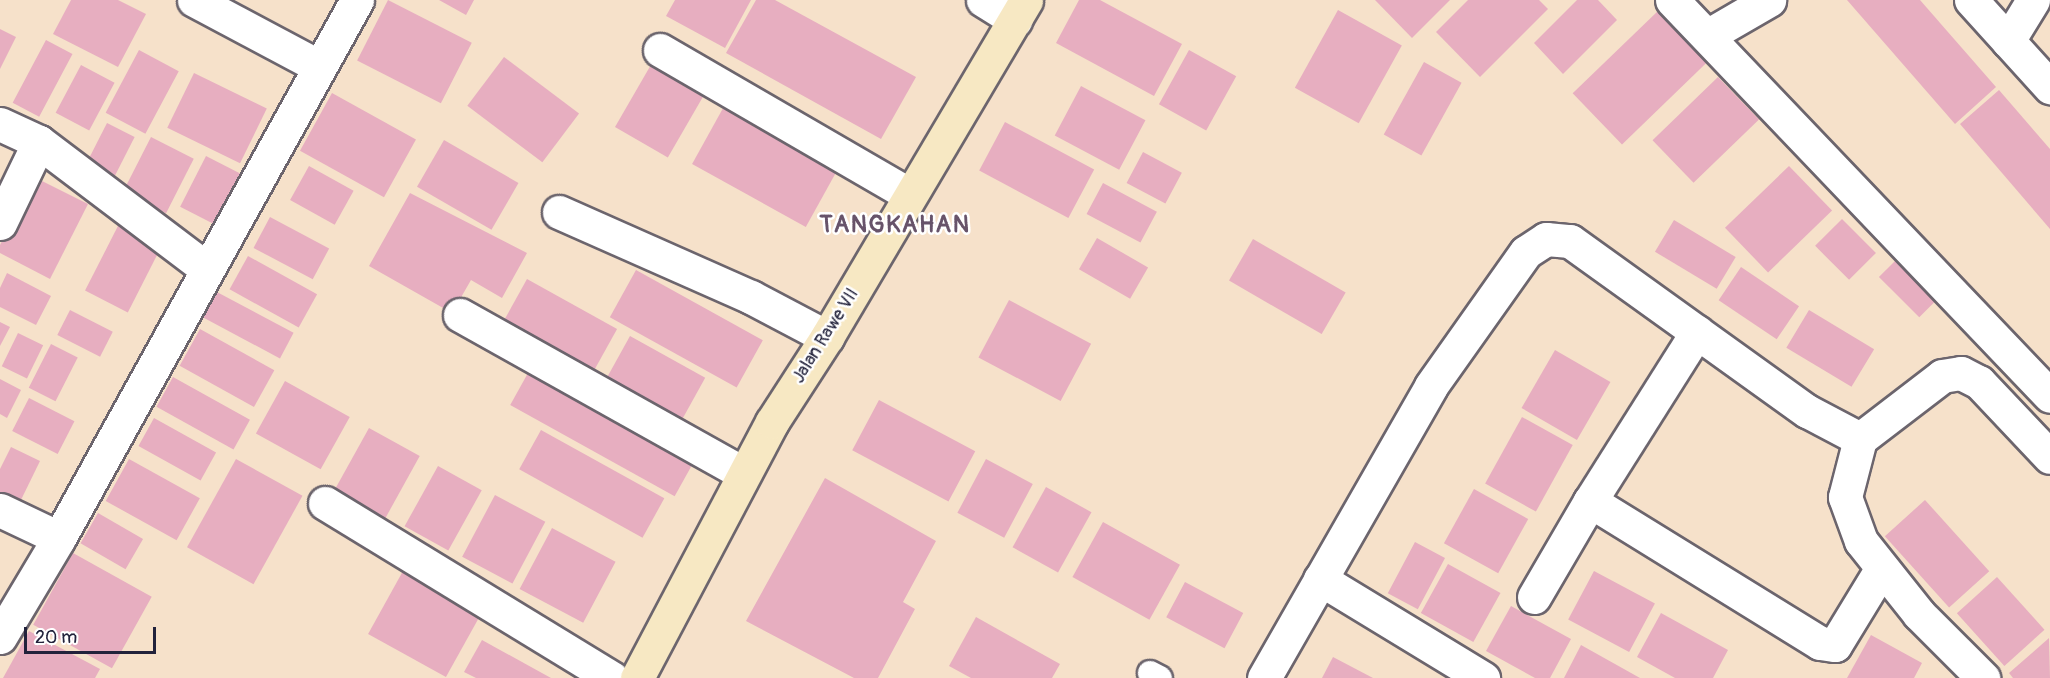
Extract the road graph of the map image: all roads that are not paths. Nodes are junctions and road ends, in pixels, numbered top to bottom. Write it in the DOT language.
graph roads {
  1 [pos="194,0"];
  2 [pos="357,0"];
  3 [pos="983,0"];
  4 [pos="1672,0"];
  5 [pos="1769,0"];
  6 [pos="1971,0"];
  7 [pos="2033,0"];
  8 [pos="1020,10"];
  9 [pos="1707,36"];
  10 [pos="2008,41"];
  11 [pos="660,50"];
  12 [pos="318,66"];
  13 [pos="2050,87"];
  14 [pos="0,124"];
  15 [pos="39,142"];
  16 [pos="910,195"];
  17 [pos="559,212"];
  18 [pos="0,223"];
  19 [pos="207,269"];
  20 [pos="460,315"];
  21 [pos="1697,332"];
  22 [pos="827,337"];
  23 [pos="2050,396"];
  24 [pos="1860,439"];
  25 [pos="2050,457"];
  26 [pos="744,474"];
  27 [pos="1590,501"];
  28 [pos="325,503"];
  29 [pos="0,510"];
  30 [pos="59,538"];
  31 [pos="1882,568"];
  32 [pos="1320,579"];
  33 [pos="1534,597"];
  34 [pos="0,636"];
  35 [pos="612,678"];
  36 [pos="637,678"];
  37 [pos="1264,678"];
  38 [pos="1483,678"];
  39 [pos="1983,678"];
  1 -- 12 [label="street"];
  2 -- 12 [label="street"];
  3 -- 8 [label="street"];
  4 -- 9 [label="street"];
  5 -- 9 [label="street"];
  6 -- 10 [label="street"];
  7 -- 10 [label="street"];
  8 -- 16 [label="main road, Jalan Rawe VII"];
  9 -- 23 [label="street"];
  10 -- 13 [label="street"];
  11 -- 16 [label="street"];
  12 -- 19 [label="street"];
  14 -- 15 [label="street"];
  15 -- 18 [label="street"];
  15 -- 19 [label="street"];
  16 -- 22 [label="main road, Jalan Rawe VII"];
  17 -- 22 [label="street"];
  19 -- 30 [label="street"];
  20 -- 26 [label="street"];
  21 -- 24 [label="street"];
  21 -- 27 [label="street"];
  21 -- 32 [label="street"];
  22 -- 26 [label="main road, Jalan Rawe VII"];
  24 -- 25 [label="street"];
  24 -- 31 [label="street"];
  26 -- 36 [label="main road, Jalan Rawe VII"];
  27 -- 31 [label="street"];
  27 -- 33 [label="street"];
  28 -- 35 [label="street"];
  29 -- 30 [label="street"];
  30 -- 34 [label="street"];
  31 -- 39 [label="street"];
  32 -- 37 [label="street"];
  32 -- 38 [label="street"];
}
